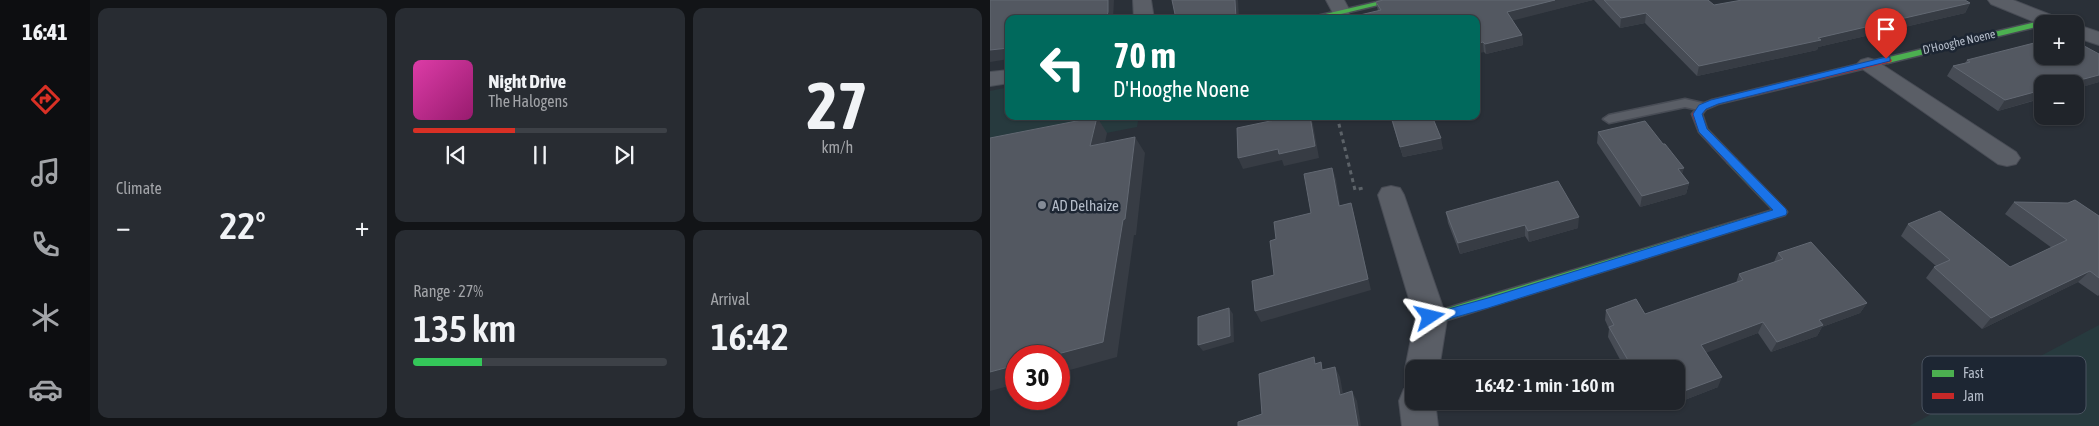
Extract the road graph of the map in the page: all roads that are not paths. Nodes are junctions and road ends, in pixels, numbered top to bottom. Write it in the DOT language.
graph roads {
  1 [pos="1142,0"];
  2 [pos="1394,0"];
  3 [pos="1997,0"];
  4 [pos="1338,5"];
  5 [pos="1144,15"];
  6 [pos="1317,15"];
  7 [pos="2035,15"];
  8 [pos="2034,26"];
  9 [pos="2084,33"];
  10 [pos="2099,39"];
  11 [pos="1868,64"];
  12 [pos="1005,77"];
  13 [pos="990,79"];
  14 [pos="1703,107"];
  15 [pos="1609,118"];
  16 [pos="2007,158"];
  17 [pos="1391,195"];
  18 [pos="1431,319"];
  19 [pos="1424,360"];
  20 [pos="1418,410"];
  21 [pos="1420,426"];
  1 -- 5 [label="street"];
  2 -- 4 [label="street"];
  3 -- 7 [label="street"];
  4 -- 6 [label="street"];
  8 -- 11 [label="street, D'Hooghe Noene"];
  9 -- 10 [label="street"];
  11 -- 14 [label="street, D'Hooghe Noene"];
  11 -- 16 [label="street"];
  12 -- 13 [label="street"];
  14 -- 15 [label="lane"];
  14 -- 18 [label="street"];
  17 -- 18 [label="street"];
  18 -- 19 [label="street"];
  20 -- 21 [label="street"];
}
